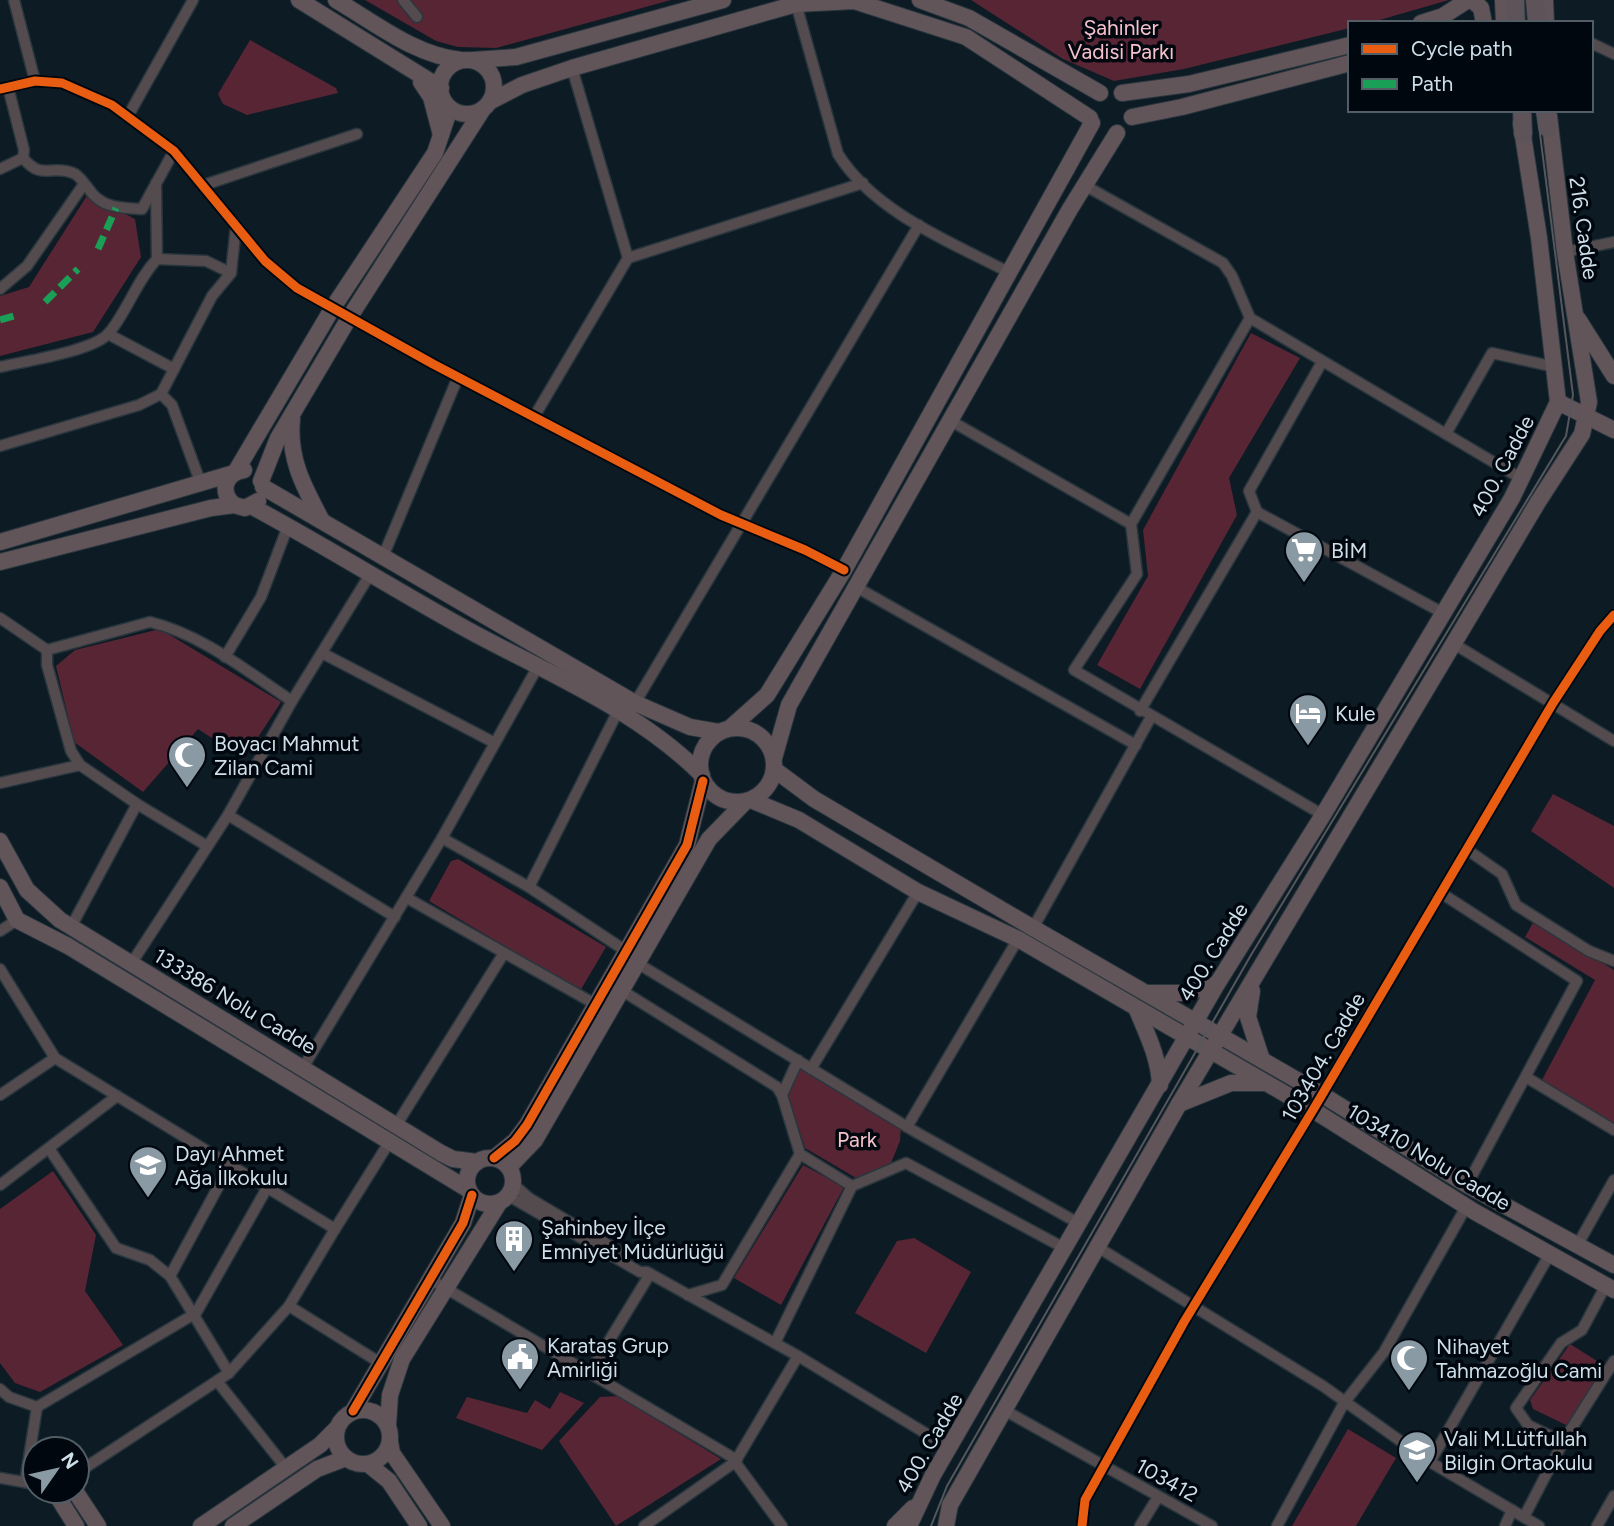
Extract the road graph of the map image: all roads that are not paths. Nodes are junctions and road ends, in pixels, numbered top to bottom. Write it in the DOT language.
graph roads {
  1 [pos="14,0"];
  2 [pos="193,0"];
  3 [pos="299,0"];
  4 [pos="336,0"];
  5 [pos="403,0"];
  6 [pos="723,0"];
  7 [pos="920,0"];
  8 [pos="1470,0"];
  9 [pos="1503,0"];
  10 [pos="1515,0"];
  11 [pos="1535,0"];
  12 [pos="1545,0"];
  13 [pos="795,2"];
  14 [pos="417,16"];
  15 [pos="1427,21"];
  16 [pos="1484,21"];
  17 [pos="1504,21"];
  18 [pos="1516,21"];
  19 [pos="1545,21"];
  20 [pos="1545,21"];
  21 [pos="1593,44"];
  22 [pos="1348,45"];
  23 [pos="1614,54"];
  24 [pos="467,60"];
  25 [pos="1348,63"];
  26 [pos="572,68"];
  27 [pos="413,71"];
  28 [pos="35,81"];
  29 [pos="4,88"];
  30 [pos="441,88"];
  31 [pos="1100,93"];
  32 [pos="1122,93"];
  33 [pos="1067,100"];
  34 [pos="487,105"];
  35 [pos="450,107"];
  36 [pos="1520,112"];
  37 [pos="128,116"];
  38 [pos="1548,116"];
  39 [pos="1132,117"];
  40 [pos="1091,120"];
  41 [pos="1117,133"];
  42 [pos="357,134"];
  43 [pos="1523,134"];
  44 [pos="441,136"];
  45 [pos="1080,146"];
  46 [pos="174,151"];
  47 [pos="23,158"];
  48 [pos="0,169"];
  49 [pos="156,180"];
  50 [pos="863,183"];
  51 [pos="84,184"];
  52 [pos="204,185"];
  53 [pos="1084,185"];
  54 [pos="919,225"];
  55 [pos="236,226"];
  56 [pos="1614,242"];
  57 [pos="1565,252"];
  58 [pos="157,258"];
  59 [pos="628,258"];
  60 [pos="1010,273"];
  61 [pos="231,274"];
  62 [pos="0,289"];
  63 [pos="332,309"];
  64 [pos="1576,315"];
  65 [pos="349,318"];
  66 [pos="1251,318"];
  67 [pos="108,334"];
  68 [pos="1322,362"];
  69 [pos="0,367"];
  70 [pos="1555,367"];
  71 [pos="174,369"];
  72 [pos="1614,376"];
  73 [pos="458,377"];
  74 [pos="161,394"];
  75 [pos="1558,402"];
  76 [pos="293,413"];
  77 [pos="1586,416"];
  78 [pos="534,417"];
  79 [pos="951,421"];
  80 [pos="1614,431"];
  81 [pos="1447,432"];
  82 [pos="1579,438"];
  83 [pos="0,446"];
  84 [pos="234,473"];
  85 [pos="1522,479"];
  86 [pos="201,484"];
  87 [pos="262,484"];
  88 [pos="234,505"];
  89 [pos="251,506"];
  90 [pos="1257,512"];
  91 [pos="322,521"];
  92 [pos="744,524"];
  93 [pos="1130,524"];
  94 [pos="288,526"];
  95 [pos="0,542"];
  96 [pos="382,559"];
  97 [pos="0,562"];
  98 [pos="844,570"];
  99 [pos="369,576"];
  100 [pos="856,587"];
  101 [pos="1443,613"];
  102 [pos="1614,615"];
  103 [pos="0,618"];
  104 [pos="1454,644"];
  105 [pos="47,649"];
  106 [pos="322,653"];
  107 [pos="225,657"];
  108 [pos="537,668"];
  109 [pos="292,701"];
  110 [pos="635,703"];
  111 [pos="1553,703"];
  112 [pos="618,711"];
  113 [pos="1140,711"];
  114 [pos="1151,717"];
  115 [pos="725,730"];
  116 [pos="1614,741"];
  117 [pos="495,743"];
  118 [pos="1136,745"];
  119 [pos="775,764"];
  120 [pos="80,765"];
  121 [pos="702,778"];
  122 [pos="0,783"];
  123 [pos="748,801"];
  124 [pos="137,804"];
  125 [pos="228,815"];
  126 [pos="1323,815"];
  127 [pos="442,838"];
  128 [pos="0,841"];
  129 [pos="207,846"];
  130 [pos="1466,849"];
  131 [pos="0,887"];
  132 [pos="529,887"];
  133 [pos="918,892"];
  134 [pos="1440,893"];
  135 [pos="407,898"];
  136 [pos="37,901"];
  137 [pos="394,917"];
  138 [pos="17,920"];
  139 [pos="71,927"];
  140 [pos="1033,928"];
  141 [pos="0,931"];
  142 [pos="1018,939"];
  143 [pos="504,953"];
  144 [pos="631,957"];
  145 [pos="1614,961"];
  146 [pos="131,964"];
  147 [pos="0,969"];
  148 [pos="1254,979"];
  149 [pos="1217,984"];
  150 [pos="621,990"];
  151 [pos="1146,993"];
  152 [pos="595,1004"];
  153 [pos="1137,1010"];
  154 [pos="1195,1022"];
  155 [pos="1220,1036"];
  156 [pos="1186,1038"];
  157 [pos="1211,1052"];
  158 [pos="55,1058"];
  159 [pos="1262,1059"];
  160 [pos="798,1060"];
  161 [pos="304,1066"];
  162 [pos="811,1069"];
  163 [pos="1526,1077"];
  164 [pos="1266,1083"];
  165 [pos="1160,1085"];
  166 [pos="1321,1094"];
  167 [pos="0,1095"];
  168 [pos="782,1095"];
  169 [pos="117,1096"];
  170 [pos="1180,1104"];
  171 [pos="1313,1110"];
  172 [pos="397,1124"];
  173 [pos="907,1127"];
  174 [pos="1614,1130"];
  175 [pos="390,1141"];
  176 [pos="50,1150"];
  177 [pos="800,1154"];
  178 [pos="494,1158"];
  179 [pos="477,1162"];
  180 [pos="230,1165"];
  181 [pos="509,1167"];
  182 [pos="1614,1180"];
  183 [pos="0,1185"];
  184 [pos="1467,1185"];
  185 [pos="852,1186"];
  186 [pos="267,1188"];
  187 [pos="470,1193"];
  188 [pos="507,1195"];
  189 [pos="1466,1207"];
  190 [pos="1080,1224"];
  191 [pos="335,1230"];
  192 [pos="1578,1244"];
  193 [pos="1099,1248"];
  194 [pos="1066,1249"];
  195 [pos="1551,1252"];
  196 [pos="1614,1265"];
  197 [pos="648,1273"];
  198 [pos="170,1276"];
  199 [pos="430,1279"];
  200 [pos="1610,1287"];
  201 [pos="446,1289"];
  202 [pos="688,1295"];
  203 [pos="289,1306"];
  204 [pos="1194,1307"];
  205 [pos="196,1313"];
  206 [pos="775,1343"];
  207 [pos="798,1356"];
  208 [pos="1614,1361"];
  209 [pos="382,1364"];
  210 [pos="229,1373"];
  211 [pos="590,1373"];
  212 [pos="217,1381"];
  213 [pos="0,1390"];
  214 [pos="1344,1403"];
  215 [pos="37,1407"];
  216 [pos="1004,1410"];
  217 [pos="353,1412"];
  218 [pos="388,1425"];
  219 [pos="337,1428"];
  220 [pos="34,1435"];
  221 [pos="390,1442"];
  222 [pos="1563,1443"];
  223 [pos="950,1448"];
  224 [pos="346,1458"];
  225 [pos="736,1461"];
  226 [pos="1430,1462"];
  227 [pos="91,1464"];
  228 [pos="368,1464"];
  229 [pos="1104,1467"];
  230 [pos="286,1468"];
  231 [pos="0,1478"];
  232 [pos="21,1482"];
  233 [pos="1614,1496"];
  234 [pos="1158,1497"];
  235 [pos="917,1504"];
  236 [pos="63,1505"];
  237 [pos="84,1505"];
  238 [pos="1512,1510"];
  239 [pos="1524,1517"];
  240 [pos="946,1523"];
  241 [pos="242,1524"];
  242 [pos="76,1526"];
  243 [pos="98,1526"];
  244 [pos="201,1526"];
  245 [pos="419,1526"];
  246 [pos="442,1526"];
  247 [pos="644,1526"];
  248 [pos="782,1526"];
  249 [pos="895,1526"];
  250 [pos="909,1526"];
  251 [pos="1082,1526"];
  252 [pos="1140,1526"];
  253 [pos="1212,1526"];
  254 [pos="1277,1526"];
  255 [pos="1505,1526"];
  256 [pos="1539,1526"];
  257 [pos="1597,1526"];
  1 -- 28 [label="street"];
  2 -- 37 [label="street"];
  3 -- 27 [label="street"];
  4 -- 24 [label="street"];
  5 -- 14 [label="street"];
  6 -- 24 [label="street"];
  7 -- 31 [label="street"];
  8 -- 15 [label="street"];
  8 -- 16 [label="street"];
  9 -- 17 [label="street"];
  10 -- 18 [label="main road"];
  11 -- 19 [label="main road"];
  12 -- 20 [label="street"];
  13 -- 26 [label="street"];
  13 -- 33 [label="street"];
  13 -- 50 [label="street"];
  21 -- 23 [label="street"];
  22 -- 32 [label="street"];
  24 -- 30 [label="street"];
  24 -- 34 [label="street"];
  25 -- 39 [label="street"];
  26 -- 34 [label="street"];
  26 -- 59 [label="street"];
  27 -- 30 [label="street"];
  27 -- 44 [label="street"];
  28 -- 29 [label="street"];
  28 -- 37 [label="street"];
  29 -- 47 [label="street"];
  30 -- 35 [label="street"];
  31 -- 32 [label="street"];
  31 -- 40 [label="street"];
  32 -- 39 [label="street"];
  33 -- 40 [label="street"];
  33 -- 45 [label="street"];
  34 -- 35 [label="street"];
  34 -- 65 [label="street"];
  35 -- 44 [label="street"];
  36 -- 43 [label="main road"];
  37 -- 46 [label="street"];
  38 -- 57 [label="street, 216. Cadde"];
  39 -- 41 [label="street"];
  40 -- 41 [label="street"];
  40 -- 45 [label="street"];
  41 -- 53 [label="street"];
  42 -- 52 [label="street"];
  43 -- 70 [label="street"];
  44 -- 63 [label="street"];
  45 -- 60 [label="street"];
  46 -- 49 [label="street"];
  46 -- 52 [label="street"];
  47 -- 48 [label="street"];
  47 -- 51 [label="street"];
  49 -- 51 [label="street"];
  49 -- 58 [label="street"];
  50 -- 54 [label="street"];
  50 -- 59 [label="street"];
  51 -- 62 [label="street"];
  52 -- 55 [label="street"];
  53 -- 66 [label="street"];
  53 -- 79 [label="street"];
  54 -- 60 [label="street"];
  54 -- 92 [label="street"];
  55 -- 61 [label="street"];
  55 -- 63 [label="street"];
  56 -- 57 [label="street"];
  57 -- 64 [label="street, 216. Cadde"];
  58 -- 61 [label="street"];
  58 -- 67 [label="street"];
  59 -- 78 [label="street"];
  60 -- 98 [label="street"];
  61 -- 71 [label="street"];
  63 -- 65 [label="street"];
  63 -- 84 [label="street"];
  64 -- 72 [label="street"];
  64 -- 77 [label="street, 216. Cadde"];
  65 -- 73 [label="street"];
  65 -- 76 [label="street"];
  66 -- 68 [label="street"];
  66 -- 93 [label="street"];
  67 -- 69 [label="street"];
  67 -- 71 [label="street"];
  68 -- 81 [label="street"];
  68 -- 90 [label="street"];
  70 -- 75 [label="street"];
  70 -- 81 [label="street"];
  71 -- 74 [label="street"];
  73 -- 78 [label="street"];
  73 -- 96 [label="street"];
  74 -- 83 [label="street"];
  74 -- 86 [label="street"];
  75 -- 77 [label="street"];
  75 -- 85 [label="street, 400. Cadde"];
  76 -- 87 [label="street"];
  76 -- 91 [label="street"];
  77 -- 80 [label="street"];
  77 -- 82 [label="street, 216. Cadde"];
  78 -- 92 [label="street"];
  79 -- 93 [label="street"];
  79 -- 100 [label="street"];
  80 -- 82 [label="street"];
  81 -- 85 [label="street"];
  82 -- 104 [label="street"];
  84 -- 86 [label="street"];
  84 -- 87 [label="street"];
  84 -- 88 [label="street"];
  85 -- 101 [label="street, 400. Cadde"];
  86 -- 95 [label="street"];
  87 -- 89 [label="street"];
  87 -- 91 [label="street"];
  88 -- 89 [label="street"];
  88 -- 97 [label="street"];
  89 -- 94 [label="street"];
  90 -- 101 [label="street"];
  90 -- 113 [label="street"];
  91 -- 96 [label="street"];
  92 -- 98 [label="street"];
  92 -- 110 [label="street"];
  93 -- 113 [label="street"];
  94 -- 99 [label="street"];
  94 -- 107 [label="street"];
  96 -- 110 [label="street"];
  98 -- 115 [label="street"];
  99 -- 106 [label="street"];
  99 -- 108 [label="street"];
  100 -- 118 [label="street"];
  100 -- 119 [label="street"];
  101 -- 126 [label="street, 400. Cadde"];
  102 -- 111 [label="street, 103404. Cadde"];
  103 -- 105 [label="street"];
  104 -- 111 [label="street"];
  104 -- 148 [label="street"];
  105 -- 107 [label="street"];
  105 -- 120 [label="street"];
  106 -- 109 [label="street"];
  106 -- 117 [label="street"];
  107 -- 109 [label="street"];
  108 -- 112 [label="street"];
  108 -- 117 [label="street"];
  109 -- 125 [label="street"];
  110 -- 115 [label="street"];
  111 -- 116 [label="street"];
  111 -- 130 [label="street, 103404. Cadde"];
  112 -- 121 [label="street"];
  112 -- 132 [label="street"];
  113 -- 114 [label="street"];
  114 -- 118 [label="street"];
  114 -- 126 [label="street"];
  115 -- 119 [label="street"];
  115 -- 121 [label="street"];
  117 -- 127 [label="street"];
  118 -- 140 [label="street"];
  119 -- 123 [label="street"];
  119 -- 140 [label="street"];
  120 -- 122 [label="street"];
  120 -- 124 [label="street"];
  121 -- 123 [label="street"];
  121 -- 144 [label="street"];
  123 -- 133 [label="street, 103410 Nolu Cadde"];
  123 -- 144 [label="street"];
  124 -- 129 [label="street"];
  124 -- 139 [label="street"];
  125 -- 129 [label="street"];
  125 -- 137 [label="street"];
  126 -- 149 [label="street, 400. Cadde"];
  127 -- 132 [label="street"];
  127 -- 135 [label="street"];
  128 -- 136 [label="street, 133386 Nolu Cadde"];
  129 -- 146 [label="street"];
  130 -- 134 [label="street, 103404. Cadde"];
  130 -- 145 [label="street"];
  131 -- 138 [label="street"];
  132 -- 144 [label="street"];
  133 -- 142 [label="street, 103410 Nolu Cadde"];
  133 -- 162 [label="street"];
  134 -- 163 [label="street"];
  134 -- 166 [label="street, 103404. Cadde"];
  135 -- 137 [label="street"];
  135 -- 143 [label="street"];
  136 -- 138 [label="street"];
  136 -- 139 [label="street, 133386 Nolu Cadde"];
  137 -- 161 [label="street"];
  138 -- 141 [label="street"];
  138 -- 175 [label="street, 133386 Nolu Cadde"];
  139 -- 146 [label="street, 133386 Nolu Cadde"];
  140 -- 151 [label="street"];
  142 -- 153 [label="street, 103410 Nolu Cadde"];
  142 -- 173 [label="street"];
  143 -- 152 [label="street"];
  143 -- 172 [label="street"];
  144 -- 150 [label="street"];
  144 -- 152 [label="street"];
  144 -- 160 [label="street"];
  146 -- 161 [label="street, 133386 Nolu Cadde"];
  147 -- 158 [label="street"];
  148 -- 155 [label="street"];
  148 -- 159 [label="street"];
  149 -- 151 [label="street"];
  149 -- 154 [label="street, 400. Cadde"];
  150 -- 168 [label="street"];
  150 -- 181 [label="street"];
  151 -- 154 [label="street"];
  152 -- 178 [label="street"];
  153 -- 156 [label="street, 103410 Nolu Cadde"];
  153 -- 165 [label="street"];
  154 -- 155 [label="street"];
  154 -- 156 [label="street, 400. Cadde"];
  155 -- 157 [label="street"];
  155 -- 159 [label="street"];
  156 -- 157 [label="street, 103410 Nolu Cadde"];
  156 -- 165 [label="street, 400. Cadde"];
  157 -- 164 [label="street, 103410 Nolu Cadde"];
  157 -- 170 [label="street"];
  158 -- 167 [label="street"];
  158 -- 169 [label="street"];
  159 -- 166 [label="street"];
  160 -- 162 [label="street"];
  160 -- 168 [label="street"];
  161 -- 172 [label="street, 133386 Nolu Cadde"];
  162 -- 173 [label="street"];
  163 -- 174 [label="street"];
  163 -- 184 [label="street"];
  164 -- 170 [label="street"];
  164 -- 171 [label="street, 103410 Nolu Cadde"];
  165 -- 190 [label="street, 400. Cadde"];
  166 -- 171 [label="street, 103404. Cadde"];
  166 -- 184 [label="street"];
  168 -- 177 [label="street"];
  169 -- 176 [label="street"];
  169 -- 180 [label="street"];
  170 -- 193 [label="street"];
  171 -- 189 [label="street, 103410 Nolu Cadde"];
  171 -- 204 [label="street, 103404. Cadde"];
  172 -- 179 [label="street, 133386 Nolu Cadde"];
  173 -- 190 [label="street"];
  175 -- 187 [label="street, 133386 Nolu Cadde"];
  175 -- 191 [label="street"];
  176 -- 183 [label="street"];
  176 -- 198 [label="street"];
  177 -- 185 [label="street"];
  177 -- 202 [label="street"];
  178 -- 179 [label="street"];
  178 -- 181 [label="street"];
  179 -- 187 [label="street"];
  180 -- 186 [label="street"];
  180 -- 198 [label="street"];
  181 -- 188 [label="street"];
  182 -- 192 [label="street"];
  184 -- 192 [label="street"];
  185 -- 194 [label="street"];
  185 -- 206 [label="street"];
  186 -- 191 [label="street"];
  186 -- 205 [label="street"];
  187 -- 188 [label="street"];
  187 -- 199 [label="street"];
  188 -- 197 [label="street"];
  188 -- 201 [label="street"];
  189 -- 195 [label="street, 103410 Nolu Cadde"];
  189 -- 214 [label="street"];
  190 -- 194 [label="street, 400. Cadde"];
  191 -- 203 [label="street"];
  192 -- 196 [label="street"];
  193 -- 204 [label="street"];
  193 -- 216 [label="street"];
  194 -- 223 [label="street, 400. Cadde"];
  195 -- 200 [label="street, 103410 Nolu Cadde"];
  195 -- 226 [label="street"];
  197 -- 202 [label="street"];
  197 -- 211 [label="street"];
  198 -- 205 [label="street"];
  199 -- 201 [label="street"];
  199 -- 209 [label="street"];
  200 -- 222 [label="street"];
  201 -- 211 [label="street"];
  201 -- 218 [label="street"];
  202 -- 206 [label="street"];
  203 -- 209 [label="street"];
  203 -- 210 [label="street"];
  204 -- 214 [label="street"];
  204 -- 229 [label="street, 103404. Cadde"];
  205 -- 210 [label="street"];
  205 -- 215 [label="street"];
  206 -- 207 [label="street"];
  207 -- 223 [label="street"];
  207 -- 225 [label="street"];
  208 -- 222 [label="street"];
  209 -- 217 [label="street"];
  210 -- 212 [label="street"];
  211 -- 225 [label="street"];
  212 -- 227 [label="street"];
  212 -- 230 [label="street"];
  213 -- 215 [label="street"];
  214 -- 226 [label="street"];
  214 -- 254 [label="street"];
  215 -- 220 [label="street"];
  216 -- 229 [label="street, 103412"];
  216 -- 240 [label="street"];
  217 -- 218 [label="street"];
  217 -- 219 [label="street"];
  218 -- 221 [label="street"];
  219 -- 224 [label="street"];
  219 -- 230 [label="street"];
  221 -- 228 [label="street"];
  221 -- 246 [label="street"];
  222 -- 239 [label="street"];
  223 -- 235 [label="street, 400. Cadde"];
  224 -- 228 [label="street"];
  224 -- 241 [label="street"];
  225 -- 247 [label="street"];
  225 -- 248 [label="street"];
  226 -- 238 [label="street"];
  228 -- 245 [label="street"];
  229 -- 234 [label="street, 103412"];
  229 -- 251 [label="street, 103404. Cadde"];
  230 -- 244 [label="street"];
  231 -- 232 [label="street"];
  233 -- 257 [label="street"];
  234 -- 252 [label="street"];
  234 -- 253 [label="street, 103412"];
  235 -- 249 [label="street"];
  235 -- 250 [label="street, 400. Cadde"];
  236 -- 242 [label="street"];
  237 -- 243 [label="street"];
  238 -- 239 [label="street"];
  238 -- 255 [label="street"];
  239 -- 256 [label="street"];
}
